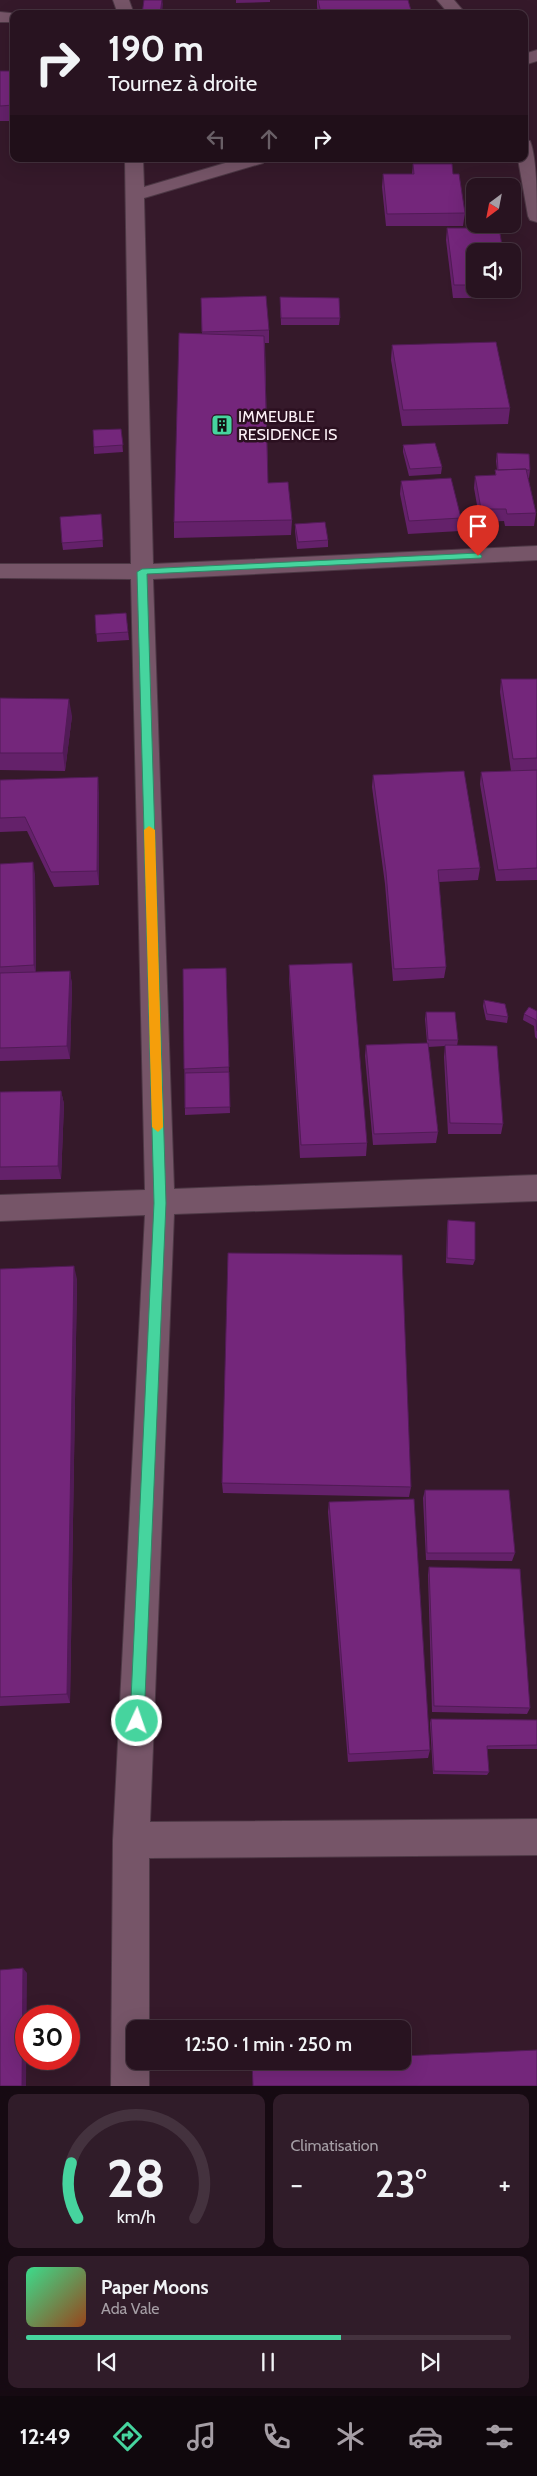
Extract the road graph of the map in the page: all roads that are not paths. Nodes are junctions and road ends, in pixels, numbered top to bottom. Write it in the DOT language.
graph roads {
  1 [pos="445,0"];
  2 [pos="454,10"];
  3 [pos="134,162"];
  4 [pos="247,162"];
  5 [pos="527,162"];
  6 [pos="134,195"];
  7 [pos="537,216"];
  8 [pos="537,553"];
  9 [pos="0,571"];
  10 [pos="142,572"];
  11 [pos="537,1188"];
  12 [pos="160,1203"];
  13 [pos="0,1208"];
  14 [pos="537,1837"];
  15 [pos="131,1840"];
  16 [pos="130,2086"];
  1 -- 2 [label="street"];
  3 -- 6 [label="street"];
  4 -- 6 [label="street"];
  5 -- 7 [label="street"];
  6 -- 10 [label="street"];
  8 -- 10 [label="street"];
  9 -- 10 [label="street"];
  10 -- 12 [label="street"];
  11 -- 12 [label="street"];
  12 -- 13 [label="street"];
  12 -- 15 [label="street"];
  14 -- 15 [label="street"];
  15 -- 16 [label="street"];
}
